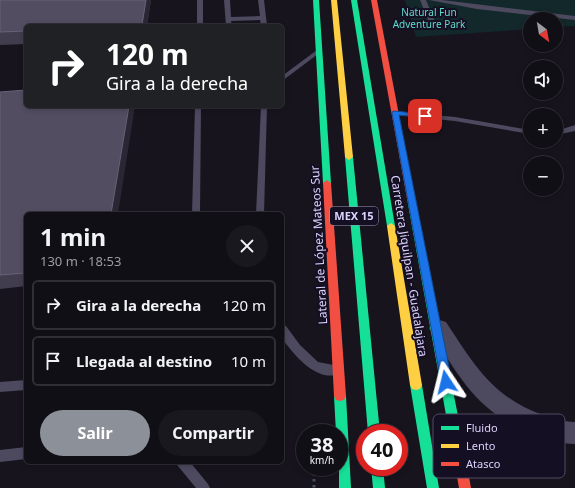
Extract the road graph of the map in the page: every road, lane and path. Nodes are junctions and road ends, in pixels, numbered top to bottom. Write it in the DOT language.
graph roads {
  1 [pos="200,0"];
  2 [pos="227,0"];
  3 [pos="261,0"];
  4 [pos="316,0"];
  5 [pos="334,0"];
  6 [pos="354,0"];
  7 [pos="374,0"];
  8 [pos="423,0"];
  9 [pos="432,0"];
  10 [pos="473,0"];
  11 [pos="477,7"];
  12 [pos="264,18"];
  13 [pos="575,18"];
  14 [pos="432,22"];
  15 [pos="229,23"];
  16 [pos="200,24"];
  17 [pos="264,24"];
  18 [pos="319,51"];
  19 [pos="284,78"];
  20 [pos="198,108"];
  21 [pos="264,108"];
  22 [pos="395,113"];
  23 [pos="575,127"];
  24 [pos="523,131"];
  25 [pos="563,132"];
  26 [pos="196,212"];
  27 [pos="260,212"];
  28 [pos="435,322"];
  29 [pos="284,332"];
  30 [pos="338,370"];
  31 [pos="24,385"];
  32 [pos="0,387"];
  33 [pos="452,414"];
  34 [pos="514,414"];
  35 [pos="373,424"];
  36 [pos="24,453"];
  37 [pos="0,456"];
  38 [pos="184,464"];
  39 [pos="314,476"];
  40 [pos="378,476"];
  41 [pos="463,478"];
  42 [pos="204,488"];
  43 [pos="314,488"];
  44 [pos="345,488"];
  45 [pos="379,488"];
  46 [pos="433,488"];
  47 [pos="465,488"];
  1 -- 16 [label="lane"];
  2 -- 15 [label="lane"];
  3 -- 12 [label="lane"];
  4 -- 18 [label="main road, Lateral de López Mateos Sur"];
  5 -- 35 [label="main road, MEX 15"];
  6 -- 46 [label="main road, Carretera Jiquilpan - Guadalajara / MEX 15"];
  7 -- 22 [label="main road"];
  8 -- 14 [label="lane"];
  9 -- 11 [label="lane"];
  10 -- 11 [label="lane"];
  11 -- 13 [label="lane"];
  12 -- 15 [label="lane"];
  12 -- 17 [label="lane"];
  18 -- 19 [label="lane"];
  18 -- 30 [label="main road, Lateral de López Mateos Sur"];
  20 -- 26 [label="lane"];
  21 -- 27 [label="lane"];
  22 -- 24 [label="lane"];
  22 -- 28 [label="main road"];
  23 -- 25 [label="lane"];
  28 -- 33 [label="main road"];
  28 -- 34 [label="street"];
  29 -- 30 [label="lane"];
  30 -- 44 [label="main road, Lateral de López Mateos Sur"];
  31 -- 32 [label="lane"];
  36 -- 37 [label="lane"];
  38 -- 42 [label="lane"];
  39 -- 43 [label="path"];
  40 -- 45 [label="main road"];
  41 -- 47 [label="main road"];
}
